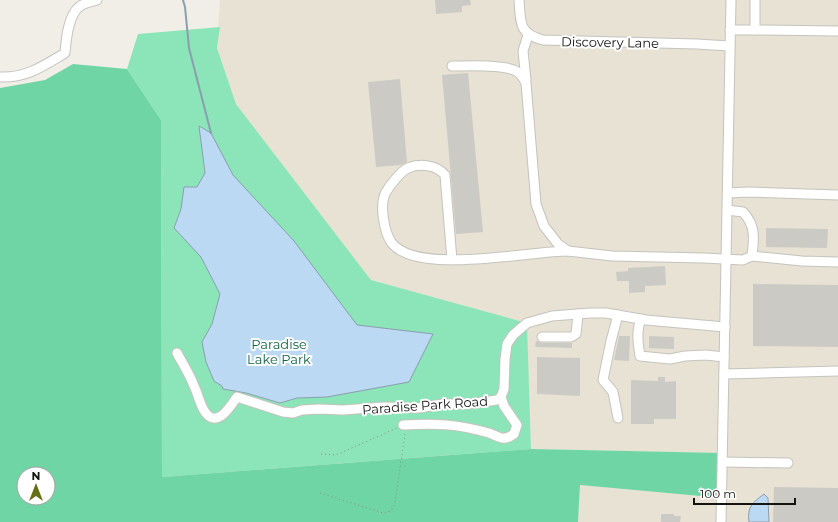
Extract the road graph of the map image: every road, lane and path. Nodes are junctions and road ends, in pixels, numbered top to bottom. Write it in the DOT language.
graph roads {
  1 [pos="97,0"];
  2 [pos="519,0"];
  3 [pos="731,0"];
  4 [pos="755,0"];
  5 [pos="730,30"];
  6 [pos="755,30"];
  7 [pos="838,31"];
  8 [pos="528,34"];
  9 [pos="729,46"];
  10 [pos="452,66"];
  11 [pos="0,77"];
  12 [pos="526,83"];
  13 [pos="728,193"];
  14 [pos="838,195"];
  15 [pos="727,210"];
  16 [pos="568,251"];
  17 [pos="752,256"];
  18 [pos="726,259"];
  19 [pos="452,260"];
  20 [pos="838,262"];
  21 [pos="578,314"];
  22 [pos="618,315"];
  23 [pos="641,319"];
  24 [pos="725,327"];
  25 [pos="542,337"];
  26 [pos="177,353"];
  27 [pos="724,357"];
  28 [pos="838,371"];
  29 [pos="724,374"];
  30 [pos="501,397"];
  31 [pos="618,418"];
  32 [pos="404,425"];
  33 [pos="322,454"];
  34 [pos="722,462"];
  35 [pos="788,463"];
  36 [pos="320,493"];
  37 [pos="722,522"];
  1 -- 11 [label="street"];
  2 -- 8 [label="street"];
  3 -- 5 [label="street"];
  4 -- 6 [label="street"];
  5 -- 6 [label="street"];
  5 -- 9 [label="street"];
  6 -- 7 [label="street"];
  8 -- 9 [label="street, Discovery Lane"];
  8 -- 12 [label="street"];
  9 -- 13 [label="street"];
  10 -- 12 [label="street"];
  12 -- 16 [label="street"];
  13 -- 14 [label="street"];
  13 -- 15 [label="street"];
  15 -- 17 [label="street"];
  15 -- 18 [label="street"];
  16 -- 18 [label="street"];
  16 -- 19 [label="street"];
  17 -- 18 [label="street"];
  17 -- 20 [label="street"];
  18 -- 24 [label="street"];
  19 -- 19 [label="street"];
  21 -- 22 [label="street, Paradise Park Road"];
  21 -- 25 [label="street"];
  21 -- 30 [label="street, Paradise Park Road"];
  22 -- 23 [label="street, Paradise Park Road"];
  22 -- 31 [label="street"];
  23 -- 24 [label="street, Paradise Park Road"];
  23 -- 27 [label="street"];
  24 -- 27 [label="street"];
  26 -- 30 [label="street, Paradise Park Road"];
  27 -- 29 [label="street"];
  28 -- 29 [label="street"];
  29 -- 34 [label="street"];
  30 -- 32 [label="street"];
  32 -- 33 [label="path"];
  32 -- 36 [label="path"];
  34 -- 35 [label="street"];
  34 -- 37 [label="street"];
}
